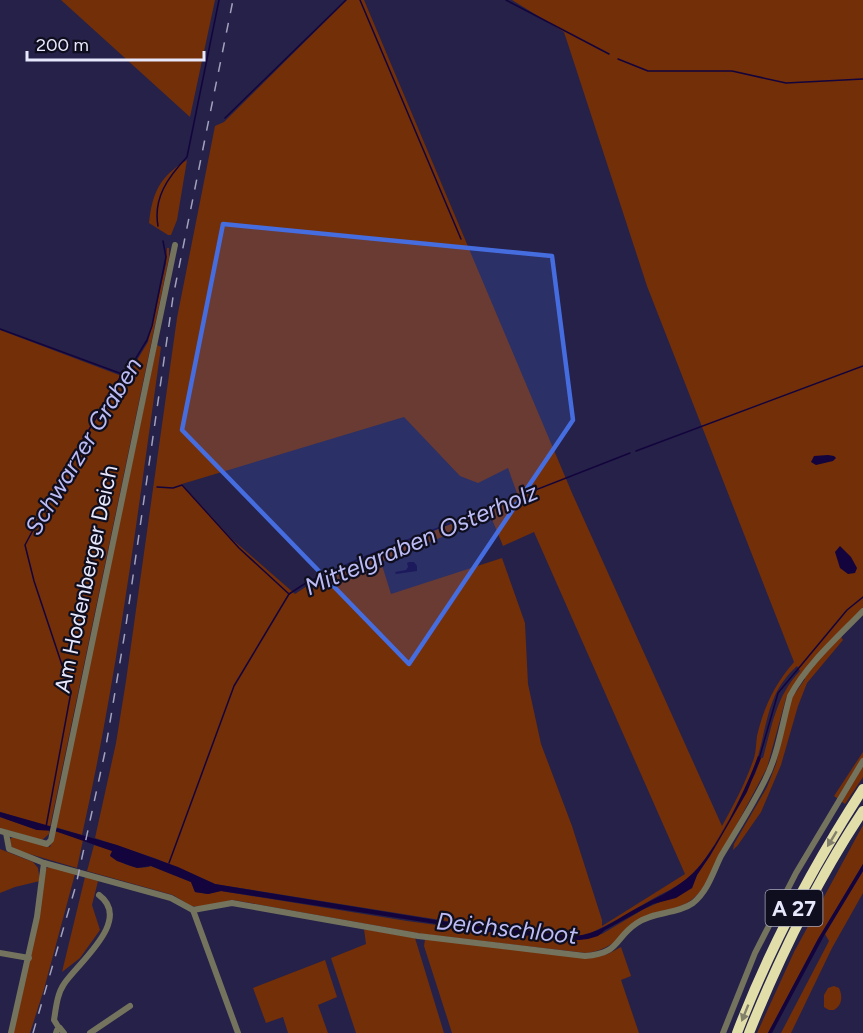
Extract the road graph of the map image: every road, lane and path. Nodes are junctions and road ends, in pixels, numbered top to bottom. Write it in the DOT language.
graph roads {
  1 [pos="175,245"];
  2 [pos="863,611"];
  3 [pos="863,761"];
  4 [pos="863,789"];
  5 [pos="863,810"];
  6 [pos="3,832"];
  7 [pos="44,863"];
  8 [pos="99,895"];
  9 [pos="193,910"];
  10 [pos="0,953"];
  11 [pos="29,958"];
  12 [pos="130,1006"];
  13 [pos="60,1032"];
  14 [pos="10,1033"];
  15 [pos="90,1033"];
  16 [pos="238,1033"];
  17 [pos="723,1033"];
  18 [pos="737,1033"];
  19 [pos="749,1033"];
  1 -- 6 [label="street, Am Hodenberger Deich"];
  2 -- 9 [label="street"];
  3 -- 17 [label="street"];
  4 -- 18 [label="highway, A 27, one-way"];
  5 -- 19 [label="highway, A 27"];
  6 -- 7 [label="street, Am Hodenberger Deich"];
  7 -- 9 [label="street, Am Hodenberger Deich"];
  7 -- 11 [label="street"];
  8 -- 13 [label="street"];
  9 -- 16 [label="street"];
  10 -- 11 [label="street"];
  11 -- 14 [label="street"];
  12 -- 15 [label="street"];
}
